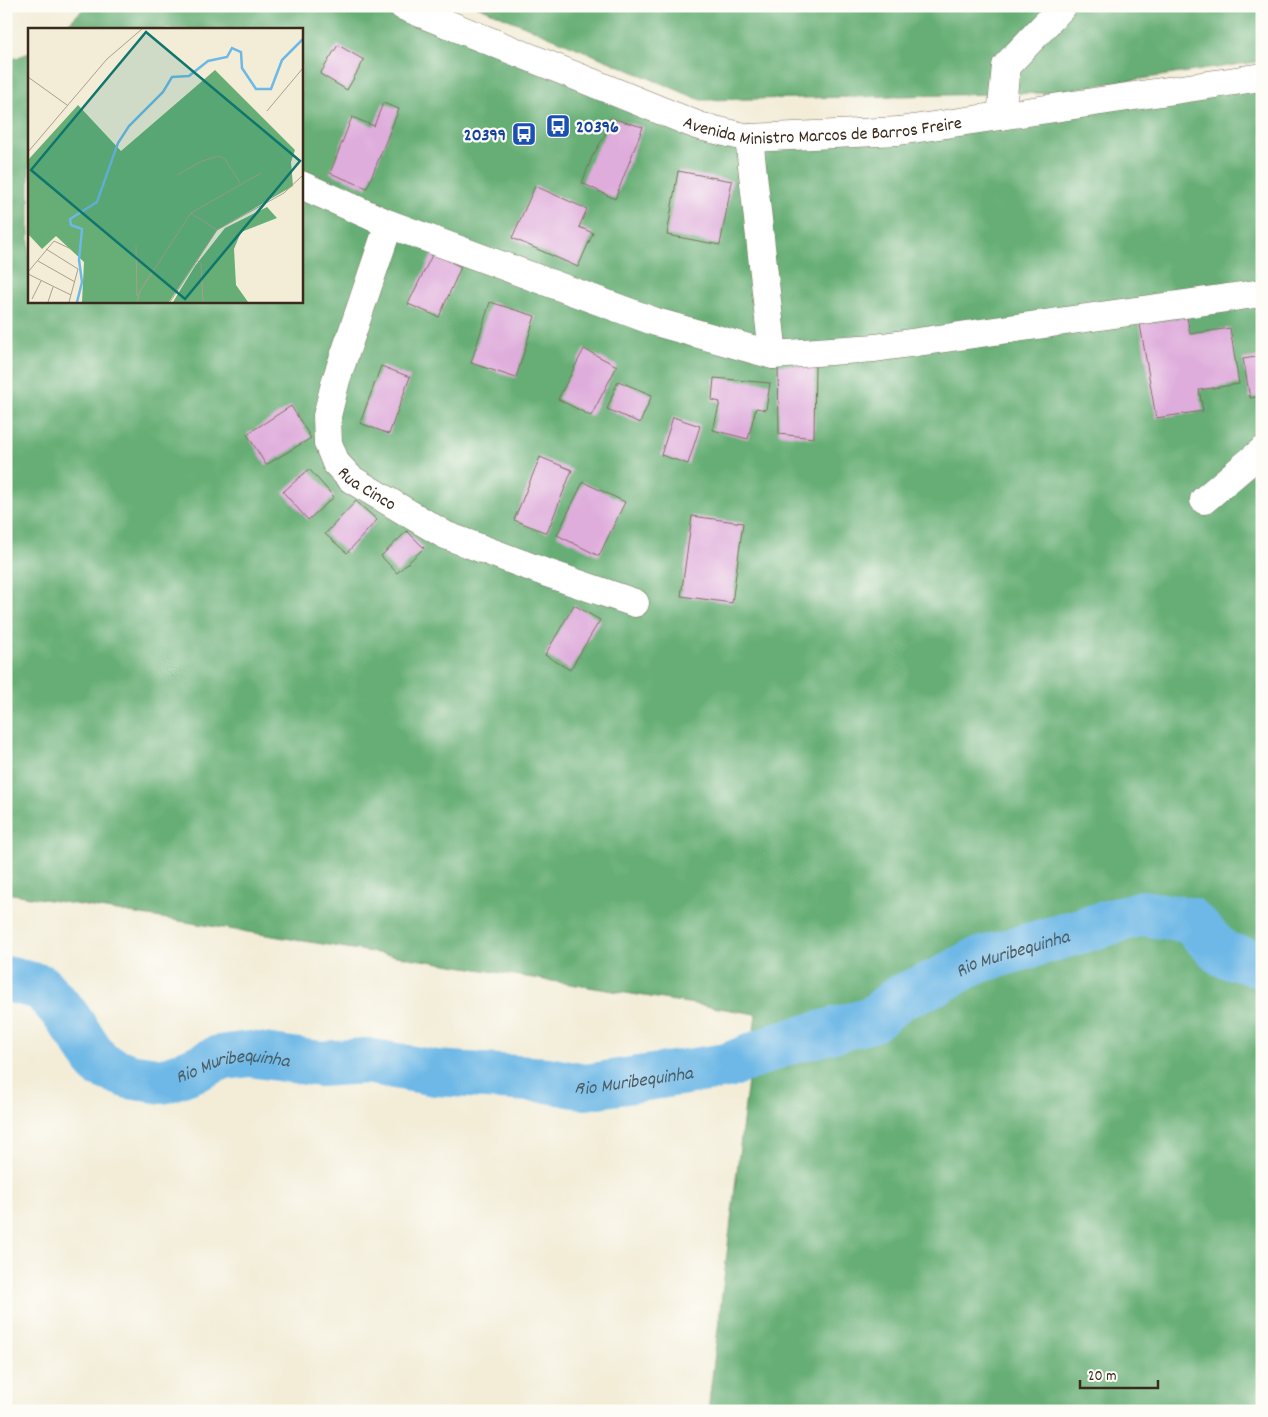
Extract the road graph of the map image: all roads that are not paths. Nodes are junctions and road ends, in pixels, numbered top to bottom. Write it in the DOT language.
graph roads {
  1 [pos="403,6"];
  2 [pos="1063,6"];
  3 [pos="1262,77"];
  4 [pos="1001,116"];
  5 [pos="749,138"];
  6 [pos="302,185"];
  7 [pos="389,224"];
  8 [pos="1262,293"];
  9 [pos="773,355"];
  10 [pos="1262,451"];
  11 [pos="1204,500"];
  12 [pos="635,603"];
  1 -- 5 [label="street, Avenida Ministro Marcos de Barros Freire"];
  2 -- 4 [label="street"];
  3 -- 4 [label="street, Avenida Ministro Marcos de Barros Freire"];
  4 -- 5 [label="street, Avenida Ministro Marcos de Barros Freire"];
  5 -- 9 [label="street"];
  6 -- 7 [label="street"];
  7 -- 9 [label="street"];
  7 -- 12 [label="street, Rua Cinco"];
  8 -- 9 [label="street"];
  10 -- 11 [label="street"];
}
